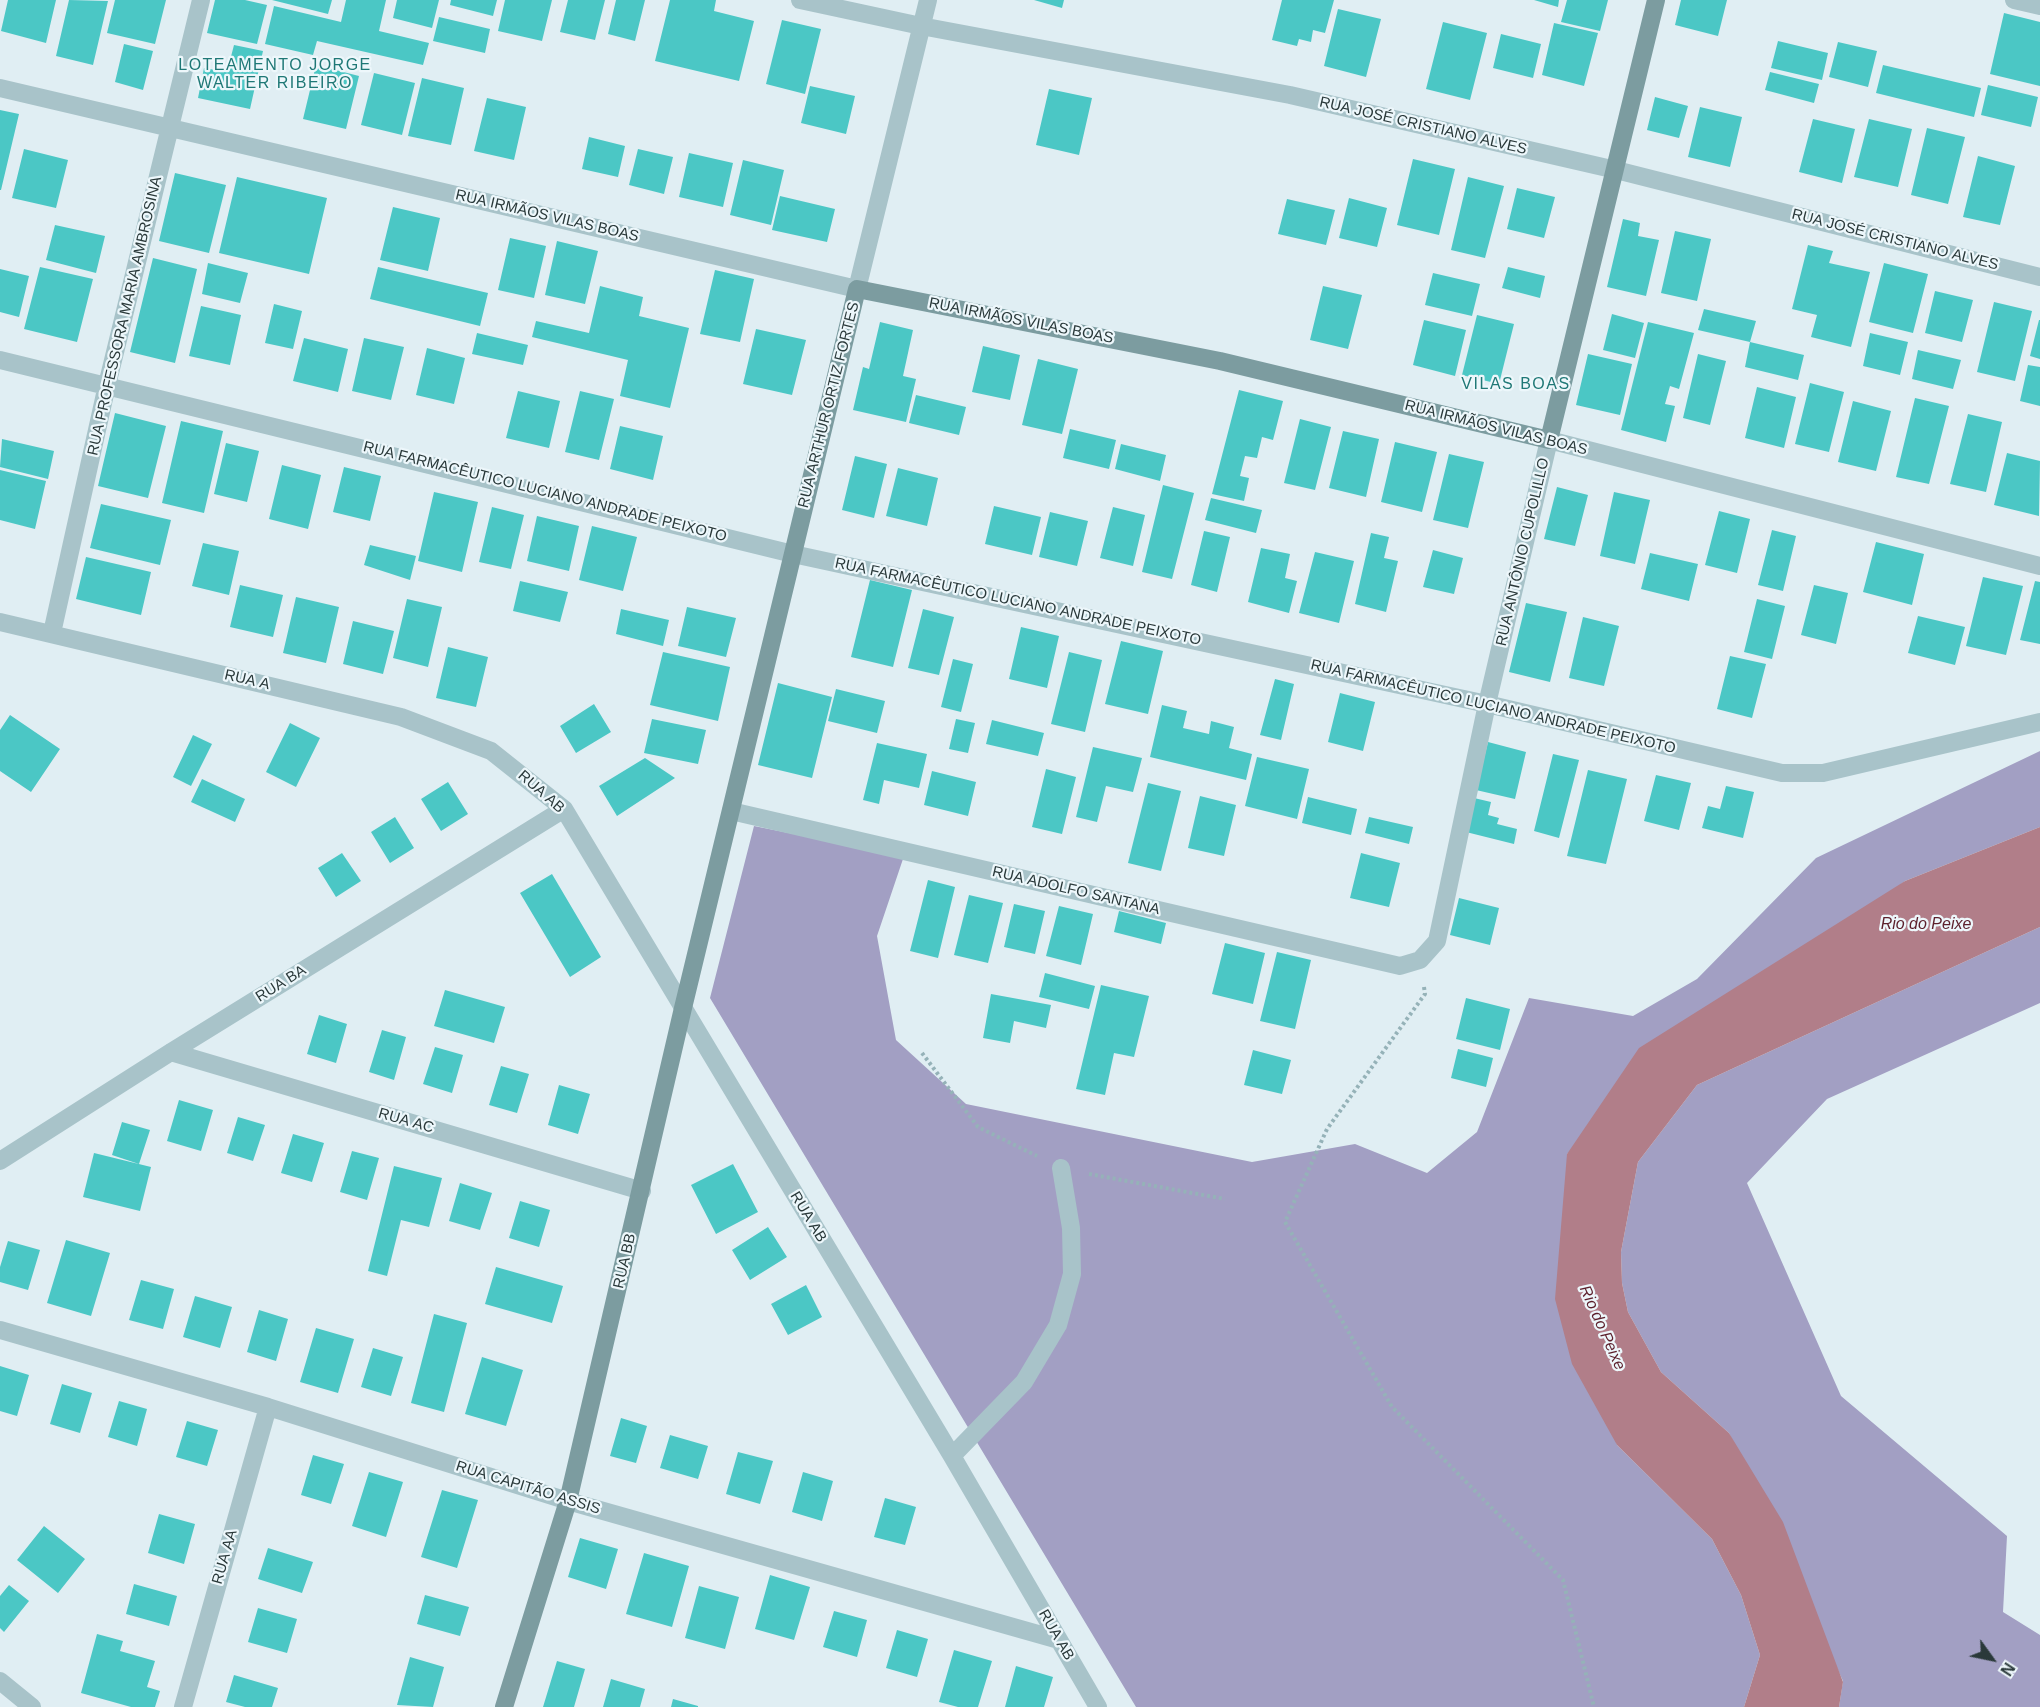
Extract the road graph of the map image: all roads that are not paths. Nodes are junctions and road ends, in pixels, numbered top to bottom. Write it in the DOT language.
graph roads {
  1 [pos="201,0"];
  2 [pos="800,0"];
  3 [pos="928,0"];
  4 [pos="1656,0"];
  5 [pos="2013,0"];
  6 [pos="2040,6"];
  7 [pos="921,26"];
  8 [pos="0,88"];
  9 [pos="170,127"];
  10 [pos="1616,170"];
  11 [pos="2040,276"];
  12 [pos="857,289"];
  13 [pos="0,360"];
  14 [pos="108,385"];
  15 [pos="1549,440"];
  16 [pos="793,554"];
  17 [pos="2040,566"];
  18 [pos="0,622"];
  19 [pos="52,633"];
  20 [pos="1487,704"];
  21 [pos="2040,722"];
  22 [pos="490,751"];
  23 [pos="564,809"];
  24 [pos="731,811"];
  25 [pos="1420,960"];
  26 [pos="683,1008"];
  27 [pos="171,1052"];
  28 [pos="0,1161"];
  29 [pos="1061,1168"];
  30 [pos="642,1191"];
  31 [pos="0,1330"];
  32 [pos="268,1407"];
  33 [pos="952,1456"];
  34 [pos="568,1501"];
  35 [pos="1059,1640"];
  36 [pos="0,1681"];
  37 [pos="32,1707"];
  38 [pos="183,1707"];
  39 [pos="504,1707"];
  40 [pos="1098,1707"];
  1 -- 9 [label="street, RUA PROFESSORA MARIA AMBROSINA"];
  2 -- 7 [label="street, RUA JOSÉ CRISTIANO ALVES"];
  3 -- 7 [label="street, RUA ARTHUR ORTIZ FORTES"];
  4 -- 10 [label="street, RUA ANTÔNIO CUPOLILLO"];
  5 -- 6 [label="street"];
  7 -- 10 [label="street, RUA JOSÉ CRISTIANO ALVES"];
  7 -- 12 [label="street, RUA ARTHUR ORTIZ FORTES"];
  8 -- 9 [label="street, RUA IRMÃOS VILAS BOAS"];
  9 -- 12 [label="street, RUA IRMÃOS VILAS BOAS"];
  9 -- 14 [label="street, RUA PROFESSORA MARIA AMBROSINA"];
  10 -- 11 [label="street, RUA JOSÉ CRISTIANO ALVES"];
  10 -- 15 [label="street, RUA ANTÔNIO CUPOLILLO"];
  12 -- 15 [label="street, RUA IRMÃOS VILAS BOAS"];
  12 -- 16 [label="street, RUA ARTHUR ORTIZ FORTES"];
  13 -- 14 [label="street, RUA FARMACÊUTICO LUCIANO ANDRADE PEIXOTO"];
  14 -- 16 [label="street, RUA FARMACÊUTICO LUCIANO ANDRADE PEIXOTO"];
  14 -- 19 [label="street, RUA PROFESSORA MARIA AMBROSINA"];
  15 -- 17 [label="street, RUA IRMÃOS VILAS BOAS"];
  15 -- 20 [label="street, RUA ANTÔNIO CUPOLILLO"];
  16 -- 20 [label="street, RUA FARMACÊUTICO LUCIANO ANDRADE PEIXOTO"];
  16 -- 24 [label="street, RUA ARTHUR ORTIZ FORTES"];
  18 -- 19 [label="street, RUA A"];
  19 -- 22 [label="street, RUA A"];
  20 -- 21 [label="street, RUA FARMACÊUTICO LUCIANO ANDRADE PEIXOTO"];
  20 -- 25 [label="street, RUA ANTÔNIO CUPOLILLO"];
  22 -- 23 [label="street, RUA AB"];
  23 -- 26 [label="street, RUA AB"];
  23 -- 27 [label="street, RUA BA"];
  24 -- 25 [label="street, RUA ADOLFO SANTANA"];
  24 -- 26 [label="street, RUA BB"];
  26 -- 30 [label="street, RUA BB"];
  26 -- 33 [label="street, RUA AB"];
  27 -- 28 [label="street, RUA BA"];
  27 -- 30 [label="street, RUA AC"];
  29 -- 33 [label="street"];
  30 -- 34 [label="street, RUA BB"];
  31 -- 32 [label="street, RUA CAPITÃO ASSIS"];
  32 -- 34 [label="street, RUA CAPITÃO ASSIS"];
  32 -- 38 [label="street, RUA AA"];
  33 -- 35 [label="street, RUA AB"];
  34 -- 35 [label="street, RUA CAPITÃO ASSIS"];
  34 -- 39 [label="street, RUA BB"];
  35 -- 40 [label="street, RUA AB"];
  36 -- 37 [label="street"];
}
